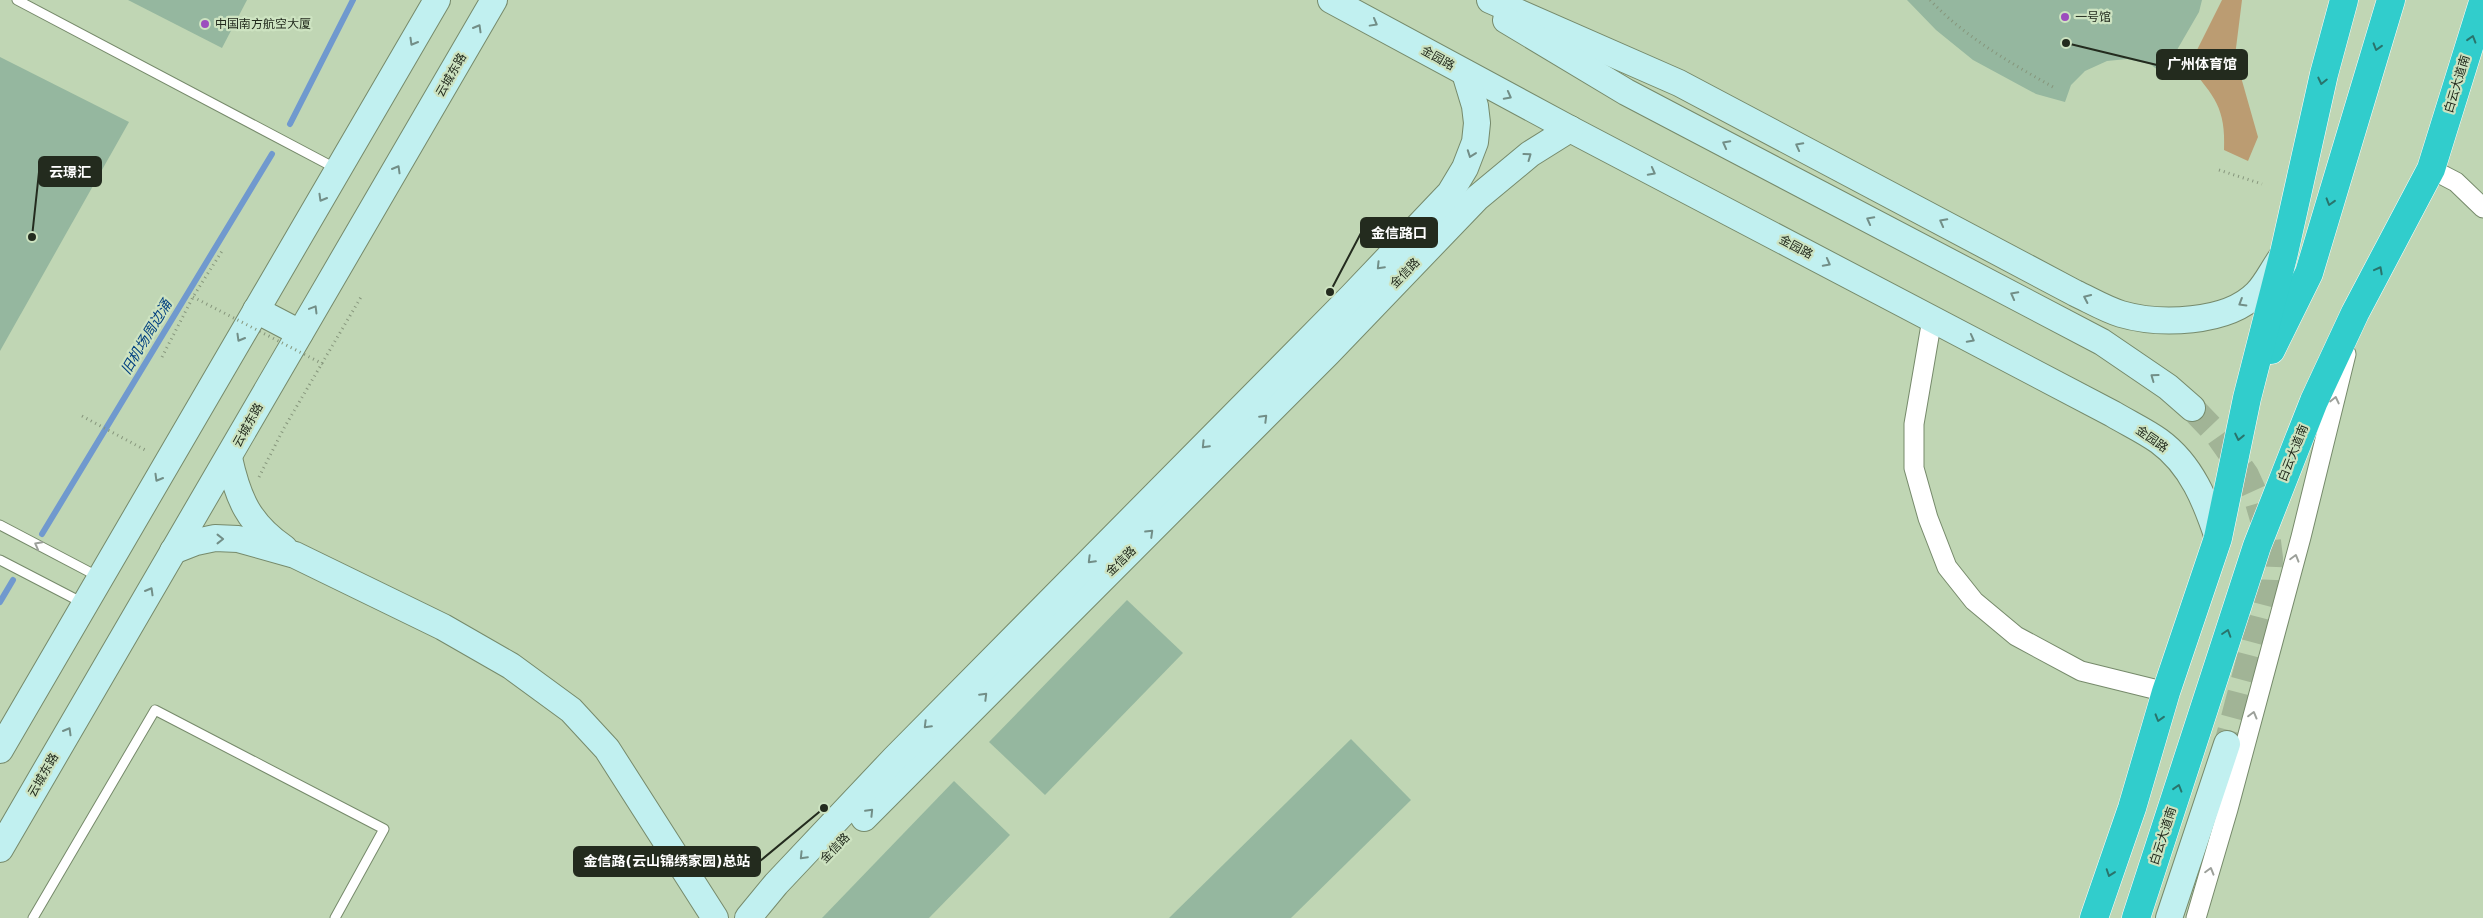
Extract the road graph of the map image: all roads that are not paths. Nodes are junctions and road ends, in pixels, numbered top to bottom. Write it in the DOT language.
graph roads {
  1 [pos="17,0"];
  2 [pos="437,0"];
  3 [pos="494,0"];
  4 [pos="1331,0"];
  5 [pos="1473,0"];
  6 [pos="1490,0"];
  7 [pos="2344,0"];
  8 [pos="2391,0"];
  9 [pos="2483,2"];
  10 [pos="1465,73"];
  11 [pos="1570,129"];
  12 [pos="2431,169"];
  13 [pos="338,170"];
  14 [pos="2483,208"];
  15 [pos="2284,253"];
  16 [pos="256,310"];
  17 [pos="2355,312"];
  18 [pos="1932,319"];
  19 [pos="300,333"];
  20 [pos="2247,398"];
  21 [pos="2192,408"];
  22 [pos="229,458"];
  23 [pos="0,525"];
  24 [pos="2218,538"];
  25 [pos="173,551"];
  26 [pos="295,555"];
  27 [pos="0,560"];
  28 [pos="100,578"];
  29 [pos="86,604"];
  30 [pos="2166,692"];
  31 [pos="2227,744"];
  32 [pos="0,750"];
  33 [pos="0,849"];
  34 [pos="33,918"];
  35 [pos="335,918"];
  36 [pos="715,918"];
  37 [pos="748,918"];
  38 [pos="759,918"];
  39 [pos="2094,918"];
  40 [pos="2136,918"];
  41 [pos="2169,918"];
  42 [pos="2196,918"];
  1 -- 13 [label="lane"];
  2 -- 13 [label="main road, one-way"];
  19 -- 3 [label="main road, 云城东路, one-way"];
  4 -- 10 [label="main road, 金园路, one-way"];
  21 -- 5 [label="main road, one-way"];
  15 -- 6 [label="main road, one-way"];
  7 -- 15 [label="highway, one-way"];
  8 -- 20 [label="highway, one-way"];
  12 -- 9 [label="highway, 白云大道南, one-way"];
  10 -- 11 [label="main road, 金园路, one-way"];
  10 -- 37 [label="main road, 金信路, one-way"];
  11 -- 18 [label="main road, 金园路, one-way"];
  38 -- 11 [label="main road, 金信路, one-way"];
  12 -- 14 [label="street"];
  17 -- 12 [label="highway, 白云大道南, one-way"];
  13 -- 16 [label="main road, one-way"];
  15 -- 20 [label="highway"];
  16 -- 19 [label="main road"];
  16 -- 28 [label="main road, one-way"];
  40 -- 17 [label="highway, 白云大道南, one-way"];
  42 -- 17 [label="street, one-way"];
  18 -- 24 [label="main road, 金园路, one-way"];
  18 -- 30 [label="street"];
  19 -- 22 [label="main road, 云城东路"];
  20 -- 24 [label="highway, one-way"];
  22 -- 25 [label="main road, 云城东路"];
  22 -- 26 [label="main road"];
  28 -- 23 [label="lane, one-way"];
  24 -- 30 [label="highway"];
  25 -- 26 [label="main road, one-way"];
  33 -- 25 [label="main road, 云城东路, one-way"];
  26 -- 36 [label="main road"];
  27 -- 29 [label="lane"];
  28 -- 29 [label="main road"];
  29 -- 32 [label="main road"];
  30 -- 39 [label="highway, one-way"];
  31 -- 41 [label="main road"];
  34 -- 35 [label="lane"];
}
